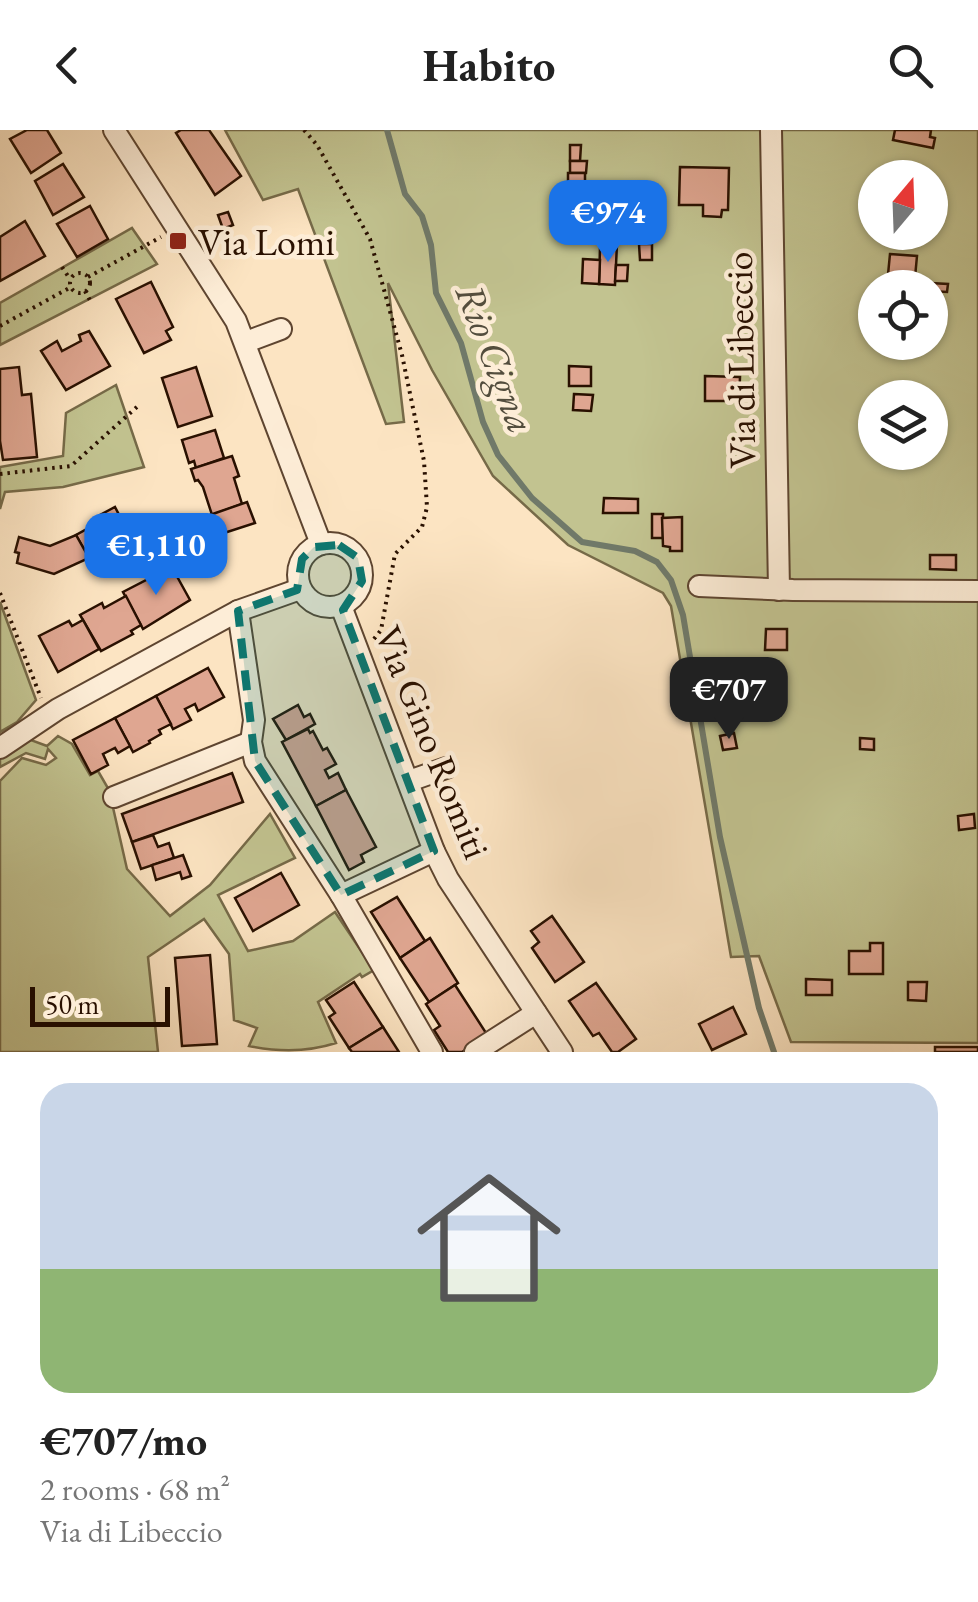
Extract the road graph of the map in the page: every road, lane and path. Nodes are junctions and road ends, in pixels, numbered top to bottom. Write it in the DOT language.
graph roads {
  1 [pos="114,130"];
  2 [pos="304,130"];
  3 [pos="771,130"];
  4 [pos="178,227"];
  5 [pos="62,266"];
  6 [pos="88,278"];
  7 [pos="70,279"];
  8 [pos="71,287"];
  9 [pos="86,292"];
  10 [pos="92,304"];
  11 [pos="0,326"];
  12 [pos="281,329"];
  13 [pos="246,342"];
  14 [pos="138,406"];
  15 [pos="0,474"];
  16 [pos="320,544"];
  17 [pos="699,586"];
  18 [pos="300,588"];
  19 [pos="779,590"];
  20 [pos="978,591"];
  21 [pos="0,593"];
  22 [pos="341,606"];
  23 [pos="238,610"];
  24 [pos="358,649"];
  25 [pos="48,716"];
  26 [pos="251,742"];
  27 [pos="0,748"];
  28 [pos="446,768"];
  29 [pos="410,781"];
  30 [pos="114,797"];
  31 [pos="434,850"];
  32 [pos="341,895"];
  33 [pos="536,1013"];
  34 [pos="432,1052"];
  35 [pos="475,1052"];
  36 [pos="562,1052"];
  1 -- 4 [label="street"];
  2 -- 24 [label="path"];
  3 -- 19 [label="street, Via di Libeccio"];
  4 -- 6 [label="path"];
  4 -- 13 [label="street"];
  5 -- 7 [label="path"];
  6 -- 7 [label="path"];
  6 -- 9 [label="path"];
  7 -- 8 [label="path"];
  8 -- 9 [label="path"];
  8 -- 11 [label="path"];
  9 -- 10 [label="path"];
  12 -- 13 [label="street"];
  13 -- 16 [label="street"];
  14 -- 15 [label="path"];
  16 -- 18 [label="street"];
  16 -- 22 [label="street"];
  17 -- 19 [label="street"];
  18 -- 22 [label="street"];
  18 -- 23 [label="street"];
  19 -- 20 [label="street"];
  21 -- 25 [label="path"];
  22 -- 24 [label="street, Via Gino Romiti"];
  23 -- 25 [label="street"];
  23 -- 26 [label="street"];
  24 -- 29 [label="street, Via Gino Romiti"];
  25 -- 27 [label="street"];
  26 -- 30 [label="street"];
  26 -- 32 [label="street"];
  28 -- 29 [label="street"];
  29 -- 31 [label="street, Via Gino Romiti"];
  31 -- 32 [label="street"];
  31 -- 33 [label="street, Via Gino Romiti"];
  32 -- 34 [label="street"];
  33 -- 35 [label="street"];
  33 -- 36 [label="street, Via Gino Romiti"];
}
